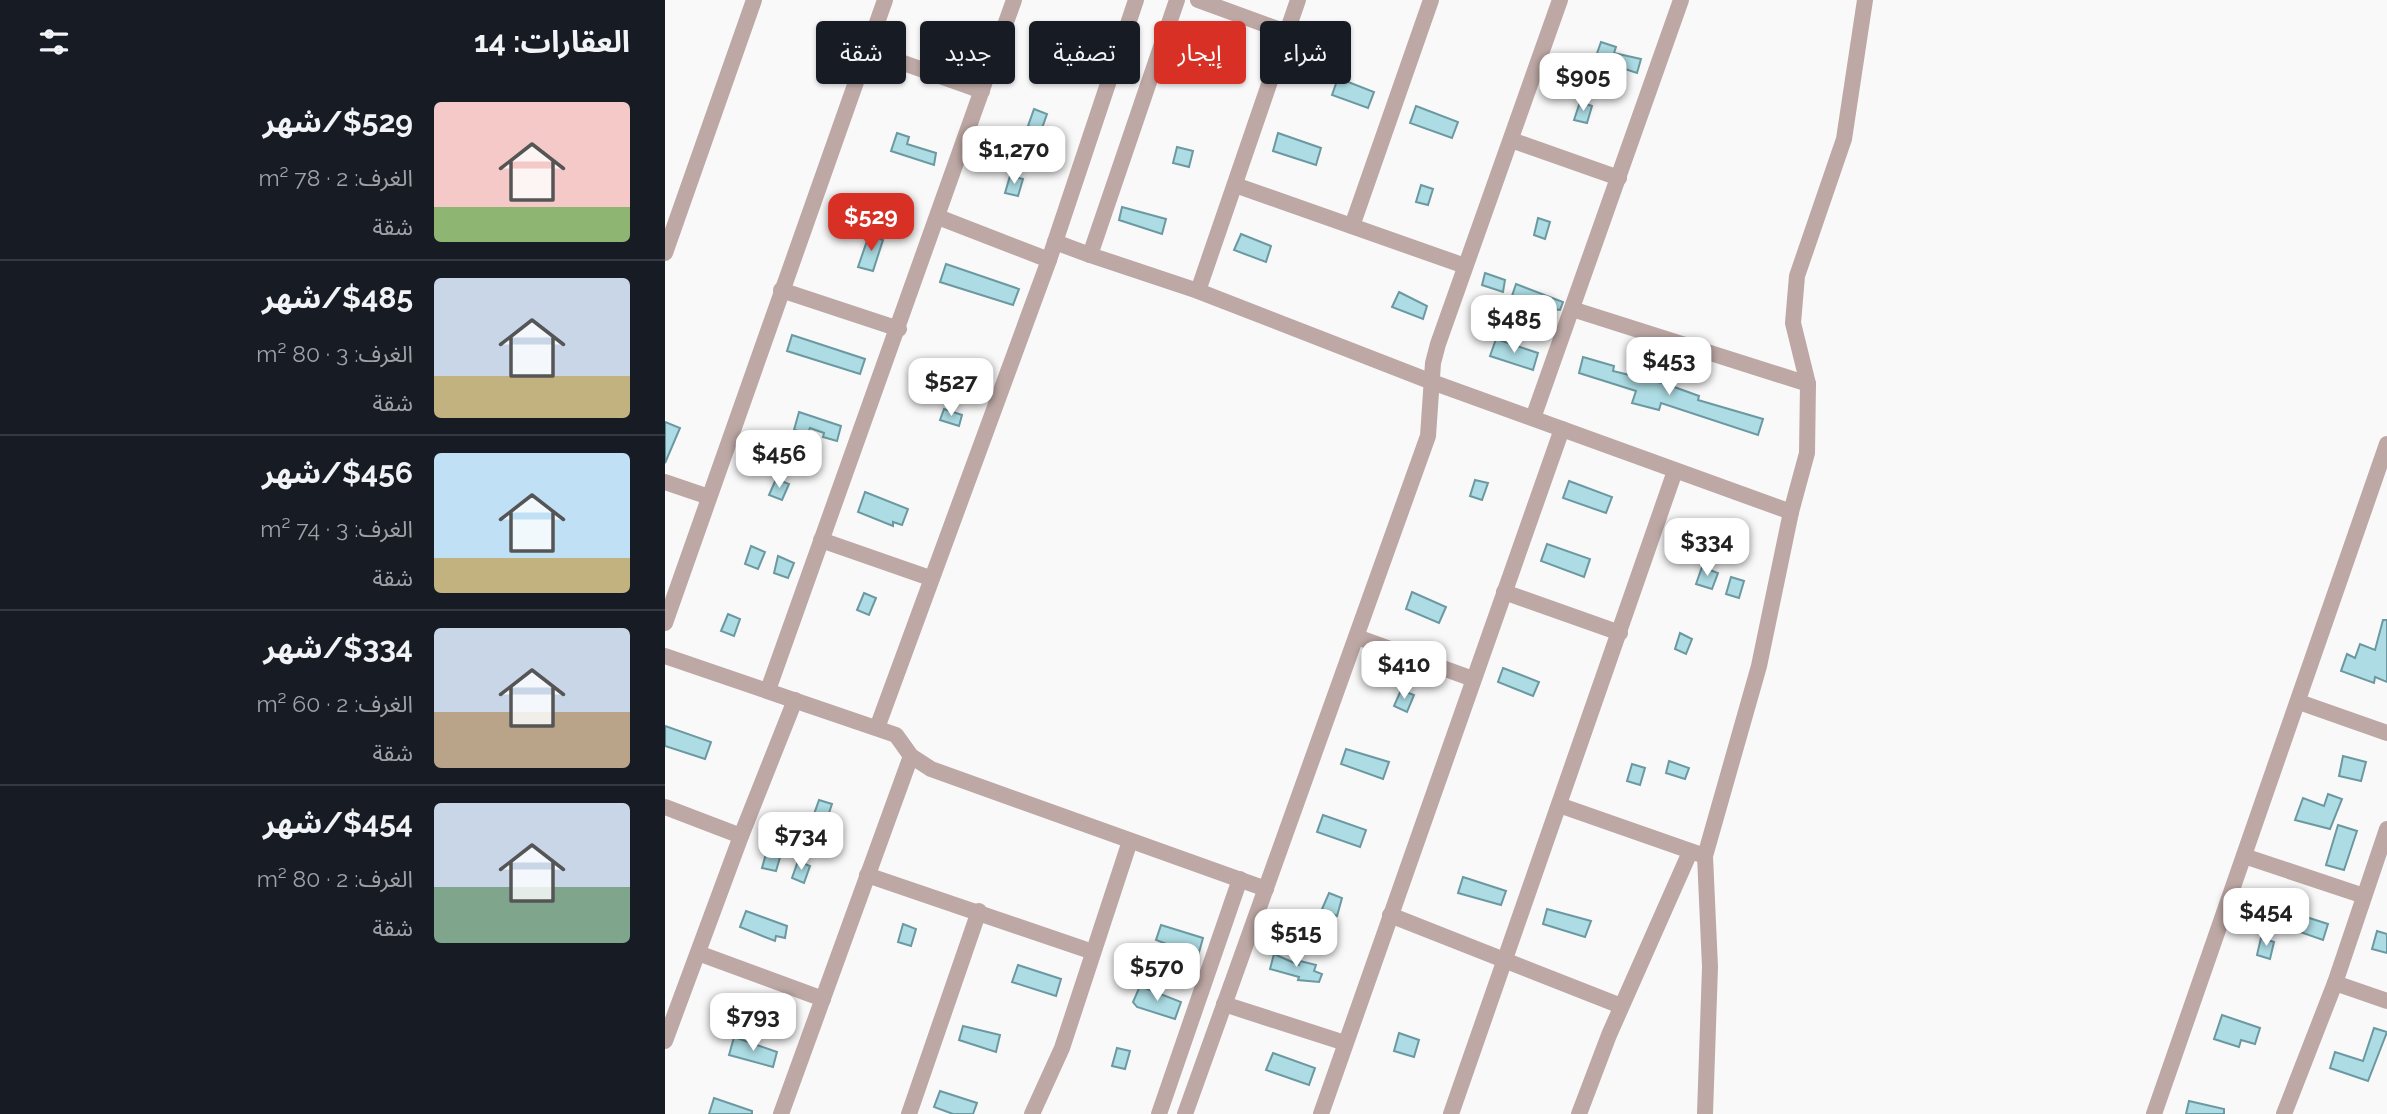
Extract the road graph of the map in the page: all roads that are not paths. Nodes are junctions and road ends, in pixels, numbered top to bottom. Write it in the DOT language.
graph roads {
  1 [pos="754,0"];
  2 [pos="885,0"];
  3 [pos="1014,0"];
  4 [pos="1136,0"];
  5 [pos="1177,0"];
  6 [pos="1198,0"];
  7 [pos="1298,0"];
  8 [pos="1431,0"];
  9 [pos="1560,0"];
  10 [pos="1681,0"];
  11 [pos="1865,0"];
  12 [pos="877,21"];
  13 [pos="1290,21"];
  14 [pos="1260,23"];
  15 [pos="906,64"];
  16 [pos="855,84"];
  17 [pos="1269,84"];
  18 [pos="982,91"];
  19 [pos="1511,140"];
  20 [pos="1619,178"];
  21 [pos="1235,185"];
  22 [pos="937,217"];
  23 [pos="1352,226"];
  24 [pos="1055,242"];
  25 [pos="665,253"];
  26 [pos="1090,255"];
  27 [pos="1049,260"];
  28 [pos="1465,266"];
  29 [pos="781,290"];
  30 [pos="1198,291"];
  31 [pos="1572,309"];
  32 [pos="899,329"];
  33 [pos="1432,382"];
  34 [pos="1808,384"];
  35 [pos="1533,418"];
  36 [pos="1562,429"];
  37 [pos="2387,444"];
  38 [pos="1675,471"];
  39 [pos="665,482"];
  40 [pos="709,497"];
  41 [pos="1791,512"];
  42 [pos="821,540"];
  43 [pos="930,578"];
  44 [pos="1504,592"];
  45 [pos="665,623"];
  46 [pos="1620,633"];
  47 [pos="1357,637"];
  48 [pos="665,656"];
  49 [pos="1473,679"];
  50 [pos="768,690"];
  51 [pos="795,700"];
  52 [pos="2299,702"];
  53 [pos="877,728"];
  54 [pos="2387,733"];
  55 [pos="911,756"];
  56 [pos="1559,804"];
  57 [pos="665,807"];
  58 [pos="2387,830"];
  59 [pos="741,836"];
  60 [pos="1130,841"];
  61 [pos="1697,854"];
  62 [pos="2244,856"];
  63 [pos="867,875"];
  64 [pos="1240,880"];
  65 [pos="1266,889"];
  66 [pos="2364,896"];
  67 [pos="979,912"];
  68 [pos="1390,915"];
  69 [pos="1093,952"];
  70 [pos="698,953"];
  71 [pos="1505,958"];
  72 [pos="2335,983"];
  73 [pos="823,999"];
  74 [pos="2387,1001"];
  75 [pos="1224,1004"];
  76 [pos="1622,1006"];
  77 [pos="665,1041"];
  78 [pos="1345,1043"];
  79 [pos="782,1114"];
  80 [pos="909,1114"];
  81 [pos="1032,1114"];
  82 [pos="1159,1114"];
  83 [pos="1185,1114"];
  84 [pos="1321,1114"];
  85 [pos="1451,1114"];
  86 [pos="1579,1114"];
  87 [pos="1705,1114"];
  88 [pos="2154,1114"];
  89 [pos="2284,1114"];
  1 -- 25 [label="street"];
  2 -- 12 [label="street"];
  3 -- 18 [label="street"];
  4 -- 24 [label="street"];
  5 -- 26 [label="street"];
  6 -- 14 [label="street"];
  7 -- 13 [label="street"];
  8 -- 23 [label="street"];
  9 -- 19 [label="street"];
  10 -- 20 [label="street"];
  11 -- 34 [label="street"];
  15 -- 18 [label="street"];
  16 -- 29 [label="street"];
  17 -- 21 [label="street"];
  18 -- 22 [label="street"];
  19 -- 20 [label="street"];
  19 -- 28 [label="street"];
  20 -- 31 [label="street"];
  21 -- 23 [label="street"];
  21 -- 30 [label="street"];
  22 -- 27 [label="street"];
  22 -- 32 [label="street"];
  23 -- 28 [label="street"];
  24 -- 26 [label="street"];
  24 -- 27 [label="street"];
  26 -- 30 [label="street"];
  27 -- 43 [label="street"];
  28 -- 33 [label="street"];
  29 -- 32 [label="street"];
  29 -- 40 [label="street"];
  30 -- 33 [label="street"];
  31 -- 34 [label="street"];
  31 -- 35 [label="street"];
  32 -- 42 [label="street"];
  33 -- 35 [label="street"];
  33 -- 47 [label="street"];
  34 -- 41 [label="street"];
  35 -- 36 [label="street"];
  36 -- 38 [label="street"];
  36 -- 44 [label="street"];
  37 -- 52 [label="street"];
  38 -- 41 [label="street"];
  38 -- 46 [label="street"];
  39 -- 40 [label="street"];
  40 -- 45 [label="street"];
  41 -- 61 [label="street"];
  42 -- 43 [label="street"];
  42 -- 50 [label="street"];
  43 -- 53 [label="street"];
  44 -- 46 [label="street"];
  44 -- 49 [label="street"];
  46 -- 56 [label="street"];
  47 -- 49 [label="street"];
  47 -- 65 [label="street"];
  48 -- 50 [label="street"];
  49 -- 68 [label="street"];
  50 -- 51 [label="street"];
  51 -- 53 [label="street"];
  51 -- 59 [label="street"];
  52 -- 54 [label="street"];
  52 -- 62 [label="street"];
  53 -- 55 [label="street"];
  55 -- 60 [label="street"];
  55 -- 63 [label="street"];
  56 -- 61 [label="street"];
  56 -- 71 [label="street"];
  57 -- 59 [label="street"];
  58 -- 66 [label="street"];
  59 -- 70 [label="street"];
  60 -- 64 [label="street"];
  60 -- 69 [label="street"];
  61 -- 76 [label="street"];
  61 -- 87 [label="street"];
  62 -- 66 [label="street"];
  62 -- 88 [label="street"];
  63 -- 67 [label="street"];
  63 -- 73 [label="street"];
  64 -- 65 [label="street"];
  64 -- 82 [label="street"];
  65 -- 75 [label="street"];
  66 -- 72 [label="street"];
  67 -- 69 [label="street"];
  67 -- 80 [label="street"];
  68 -- 71 [label="street"];
  68 -- 78 [label="street"];
  69 -- 81 [label="street"];
  70 -- 73 [label="street"];
  70 -- 77 [label="street"];
  71 -- 76 [label="street"];
  71 -- 85 [label="street"];
  72 -- 74 [label="street"];
  72 -- 89 [label="street"];
  73 -- 79 [label="street"];
  75 -- 78 [label="street"];
  75 -- 83 [label="street"];
  76 -- 86 [label="street"];
  78 -- 84 [label="street"];
}
